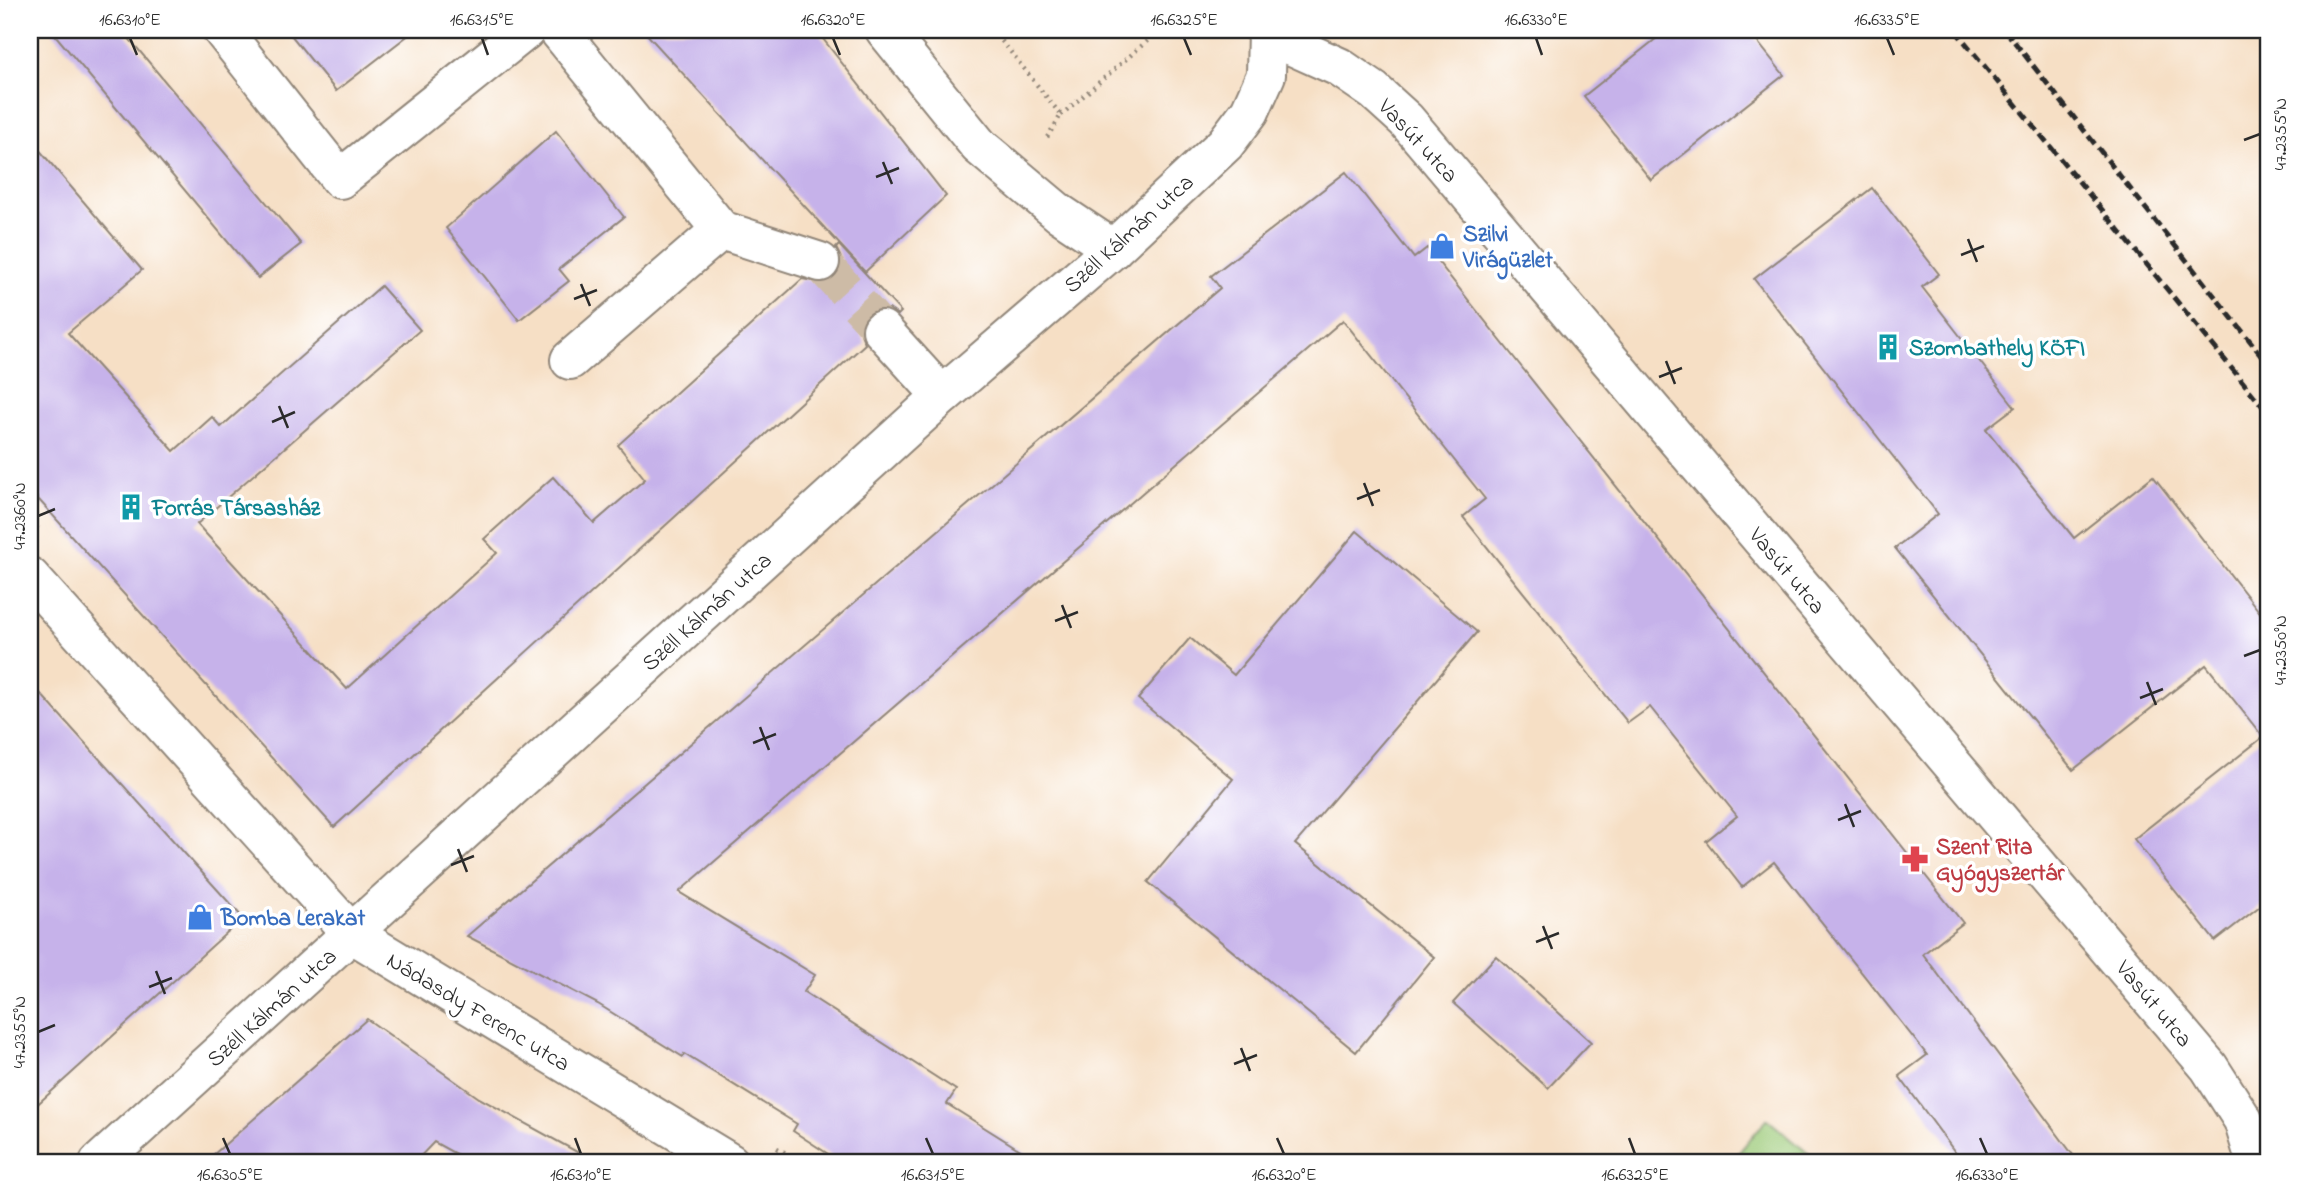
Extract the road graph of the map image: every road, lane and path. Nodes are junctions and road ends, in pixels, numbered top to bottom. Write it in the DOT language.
graph roads {
  1 [pos="222,30"];
  2 [pos="526,30"];
  3 [pos="558,30"];
  4 [pos="886,30"];
  5 [pos="993,30"];
  6 [pos="1160,30"];
  7 [pos="1267,32"];
  8 [pos="1061,115"];
  9 [pos="1019,181"];
  10 [pos="721,230"];
  11 [pos="1113,249"];
  12 [pos="820,262"];
  13 [pos="882,330"];
  14 [pos="570,360"];
  15 [pos="943,396"];
  16 [pos="30,577"];
  17 [pos="351,933"];
  18 [pos="99,1163"];
  19 [pos="730,1163"];
  20 [pos="2256,1163"];
  1 -- 2 [label="street"];
  3 -- 10 [label="street"];
  4 -- 9 [label="street"];
  5 -- 8 [label="path"];
  6 -- 8 [label="path"];
  7 -- 11 [label="street, Széll Kálmán utca"];
  7 -- 20 [label="street, Vasút utca"];
  8 -- 9 [label="path"];
  9 -- 11 [label="street"];
  10 -- 12 [label="street"];
  10 -- 14 [label="street"];
  11 -- 15 [label="street, Széll Kálmán utca"];
  13 -- 15 [label="street"];
  15 -- 17 [label="street, Széll Kálmán utca"];
  16 -- 17 [label="street, Nádasdy Ferenc utca"];
  17 -- 18 [label="street, Széll Kálmán utca"];
  17 -- 19 [label="street, Nádasdy Ferenc utca"];
}
